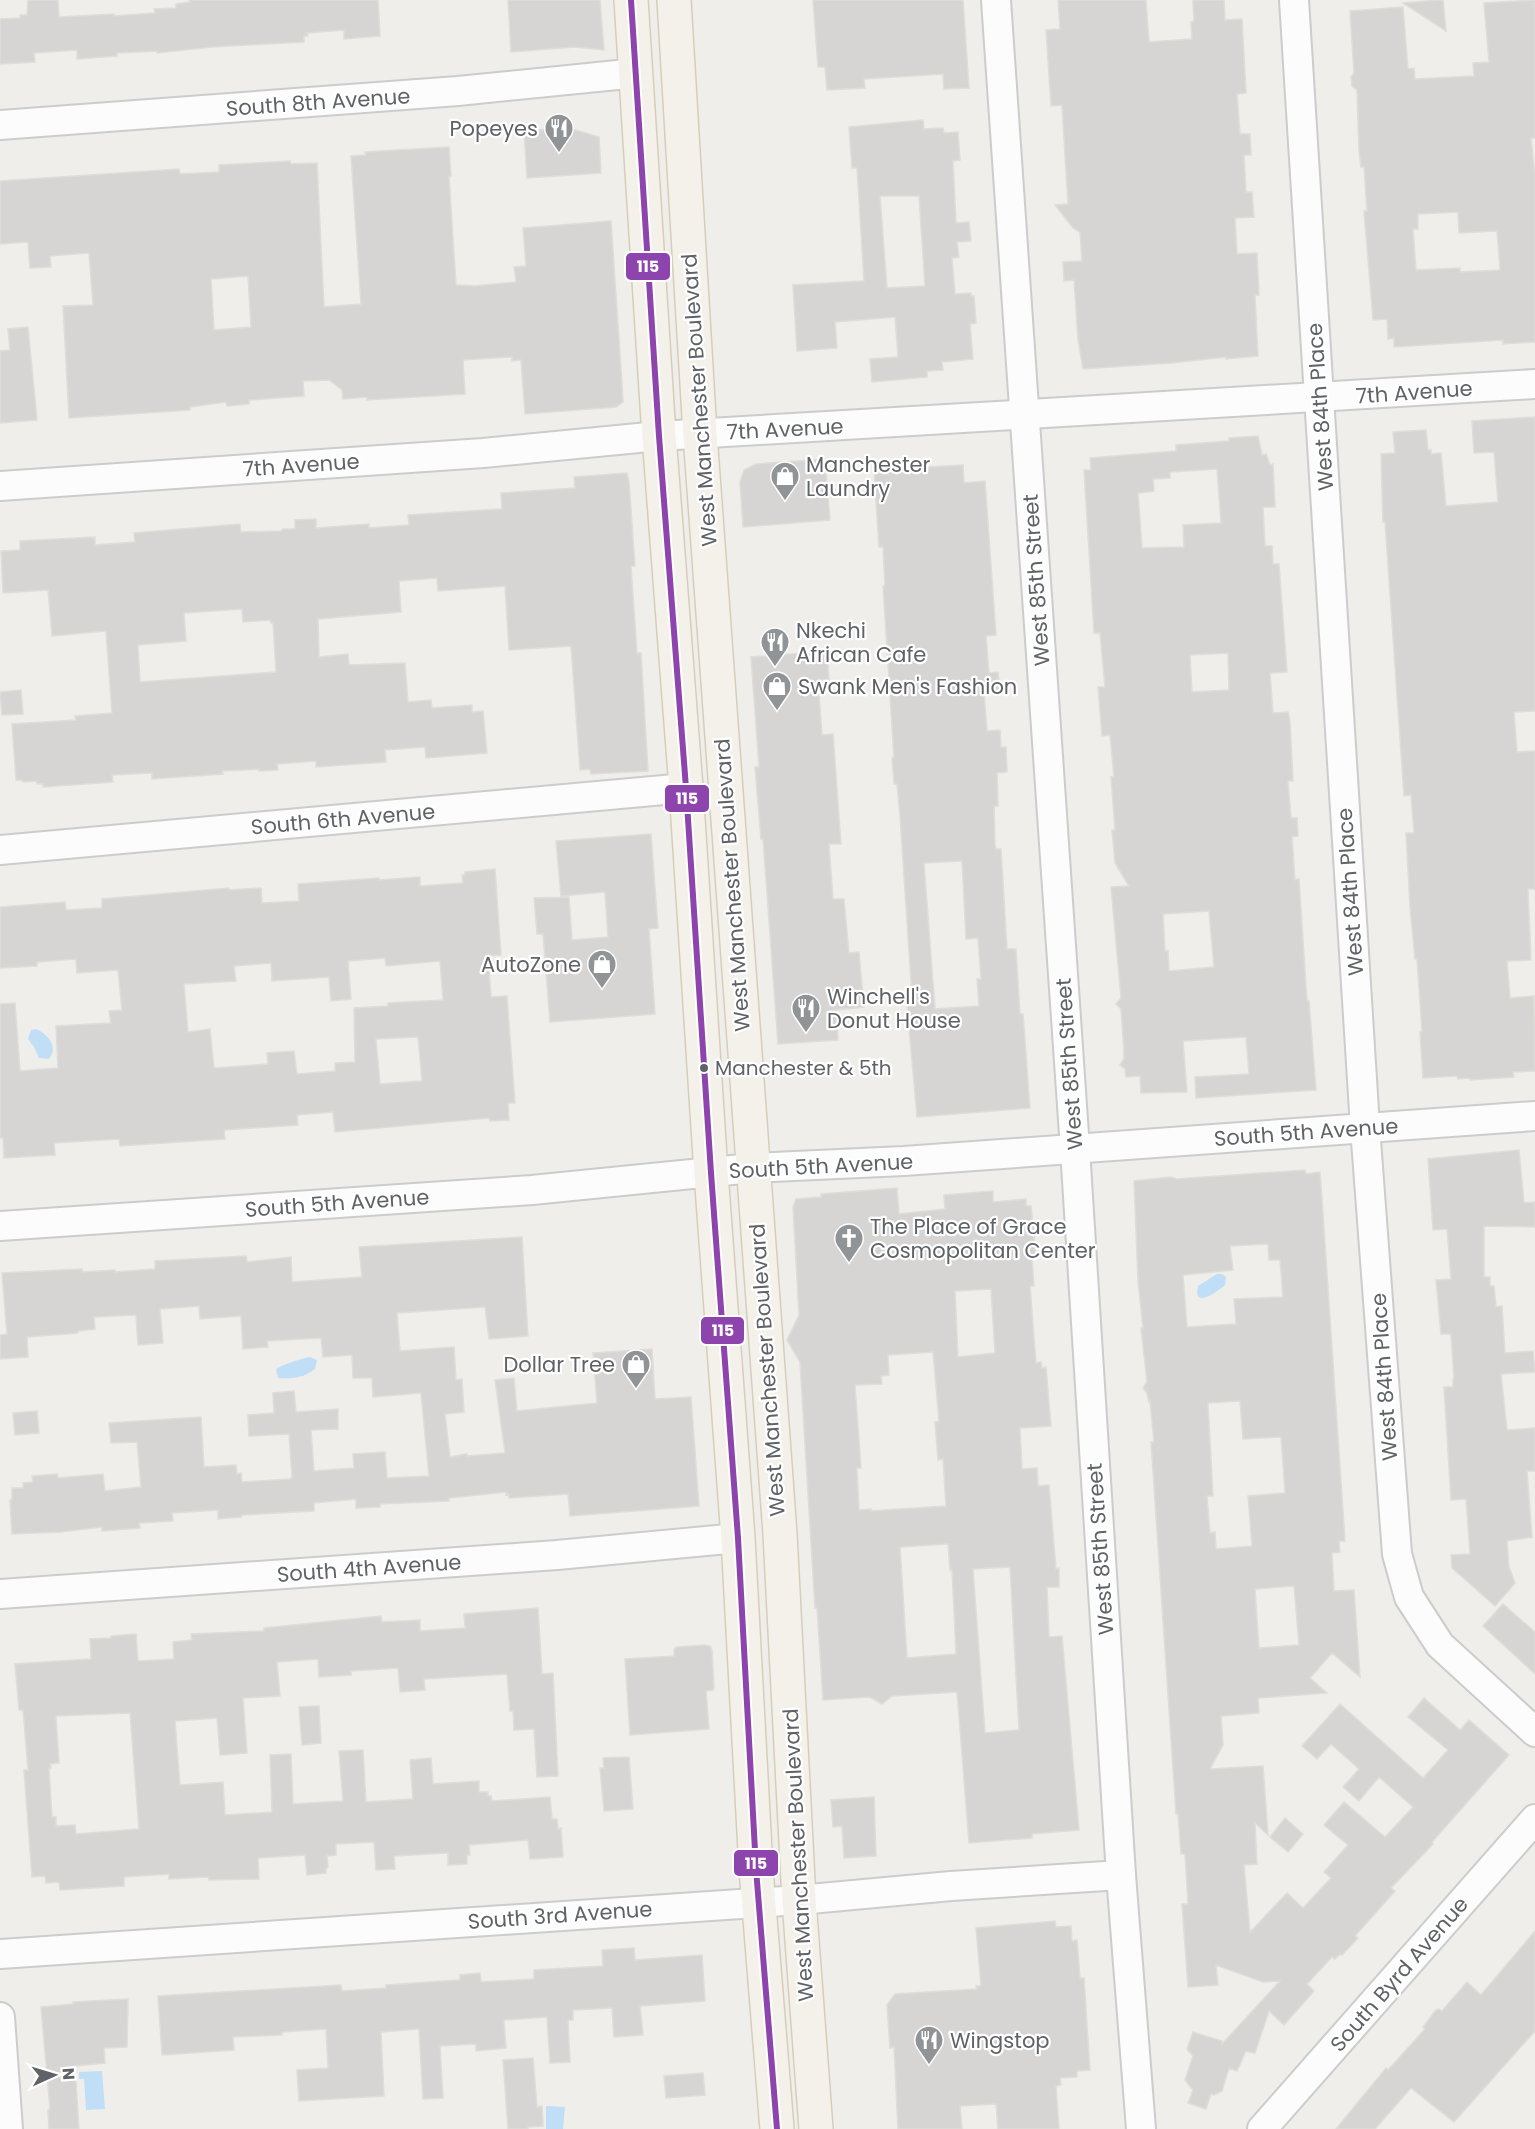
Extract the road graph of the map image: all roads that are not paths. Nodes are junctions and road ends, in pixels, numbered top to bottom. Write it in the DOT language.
graph roads {
  1 [pos="631,0"];
  2 [pos="674,0"];
  3 [pos="996,0"];
  4 [pos="1294,0"];
  5 [pos="636,73"];
  6 [pos="0,125"];
  7 [pos="1535,384"];
  8 [pos="1319,397"];
  9 [pos="1024,415"];
  10 [pos="700,434"];
  11 [pos="659,436"];
  12 [pos="0,486"];
  13 [pos="686,788"];
  14 [pos="0,850"];
  15 [pos="1535,1116"];
  16 [pos="1365,1127"];
  17 [pos="1075,1149"];
  18 [pos="752,1168"];
  19 [pos="711,1173"];
  20 [pos="0,1226"];
  21 [pos="738,1538"];
  22 [pos="0,1594"];
  23 [pos="1535,1732"];
  24 [pos="1535,1819"];
  25 [pos="1121,1875"];
  26 [pos="800,1900"];
  27 [pos="759,1902"];
  28 [pos="0,1954"];
  29 [pos="0,2017"];
  30 [pos="8,2129"];
  31 [pos="777,2129"];
  32 [pos="816,2129"];
  33 [pos="1140,2129"];
  34 [pos="1262,2129"];
  1 -- 5 [label="main road, West Manchester Boulevard"];
  2 -- 10 [label="main road, West Manchester Boulevard"];
  3 -- 9 [label="street, West 85th Street"];
  4 -- 8 [label="street, West 84th Place"];
  5 -- 6 [label="street, South 8th Avenue"];
  5 -- 11 [label="main road, West Manchester Boulevard"];
  7 -- 8 [label="street, 7th Avenue"];
  8 -- 9 [label="street, 7th Avenue"];
  8 -- 16 [label="street, West 84th Place"];
  9 -- 10 [label="street, 7th Avenue"];
  9 -- 17 [label="street, West 85th Street"];
  10 -- 11 [label="street, 7th Avenue"];
  10 -- 18 [label="main road, West Manchester Boulevard"];
  11 -- 12 [label="street, 7th Avenue"];
  11 -- 13 [label="main road, West Manchester Boulevard"];
  13 -- 14 [label="street, South 6th Avenue"];
  13 -- 19 [label="main road, West Manchester Boulevard"];
  15 -- 16 [label="street, South 5th Avenue"];
  16 -- 17 [label="street, South 5th Avenue"];
  16 -- 23 [label="street, West 84th Place"];
  17 -- 18 [label="street, South 5th Avenue"];
  17 -- 25 [label="street, West 85th Street"];
  18 -- 19 [label="street, South 5th Avenue"];
  18 -- 26 [label="main road, West Manchester Boulevard"];
  19 -- 20 [label="street, South 5th Avenue"];
  19 -- 21 [label="main road, West Manchester Boulevard"];
  21 -- 22 [label="street, South 4th Avenue"];
  21 -- 27 [label="main road, West Manchester Boulevard"];
  24 -- 34 [label="street, South Byrd Avenue"];
  25 -- 26 [label="street, South 3rd Avenue"];
  25 -- 33 [label="street, West 85th Street"];
  26 -- 27 [label="street, South 3rd Avenue"];
  26 -- 32 [label="main road, West Manchester Boulevard"];
  27 -- 28 [label="street, South 3rd Avenue"];
  27 -- 31 [label="main road, West Manchester Boulevard"];
  29 -- 30 [label="street"];
}
